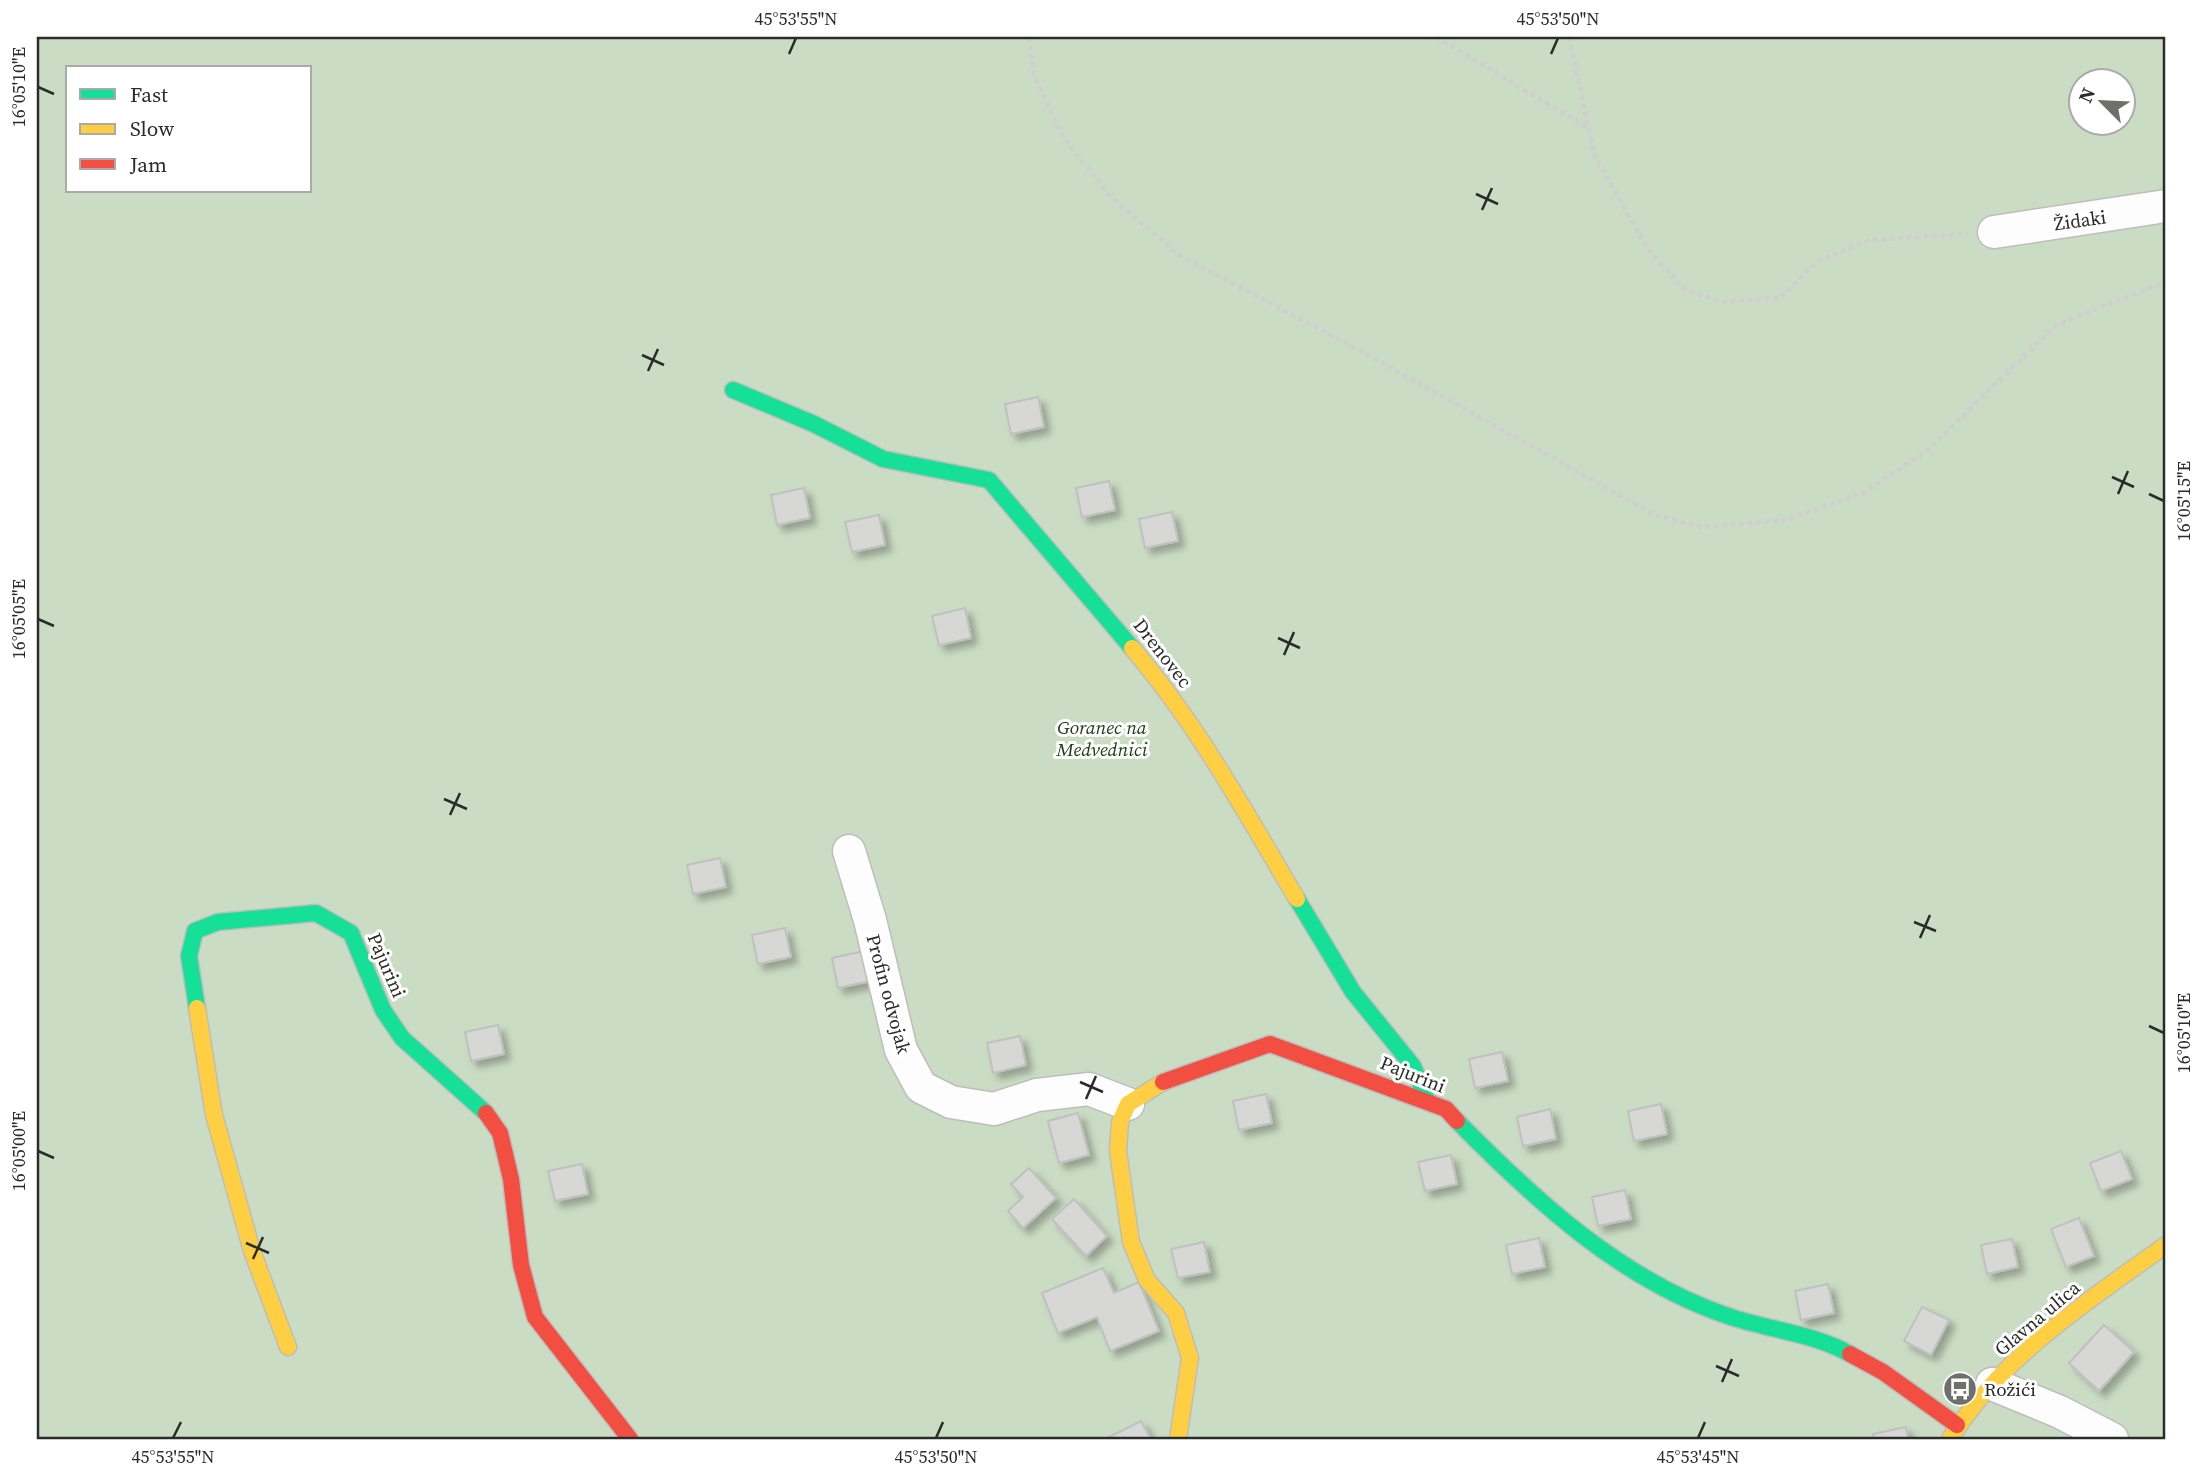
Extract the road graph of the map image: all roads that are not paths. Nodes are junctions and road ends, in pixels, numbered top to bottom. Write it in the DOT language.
graph roads {
  1 [pos="2166,206"];
  2 [pos="1994,232"];
  3 [pos="733,390"];
  4 [pos="849,851"];
  5 [pos="1427,1100"];
  6 [pos="1128,1104"];
  7 [pos="2166,1245"];
  8 [pos="288,1347"];
  9 [pos="1992,1384"];
  10 [pos="1954,1432"];
  11 [pos="630,1439"];
  12 [pos="1178,1439"];
  13 [pos="2112,1439"];
  1 -- 2 [label="street, Židaki"];
  3 -- 5 [label="street, Drenovec"];
  4 -- 6 [label="street, Profin odvojak"];
  5 -- 6 [label="street, Pajurini"];
  5 -- 10 [label="street, Pajurini"];
  6 -- 12 [label="street"];
  7 -- 9 [label="street, Glavna ulica"];
  8 -- 11 [label="street, Pajurini"];
  9 -- 10 [label="street, Glavna ulica"];
  9 -- 13 [label="street"];
}
